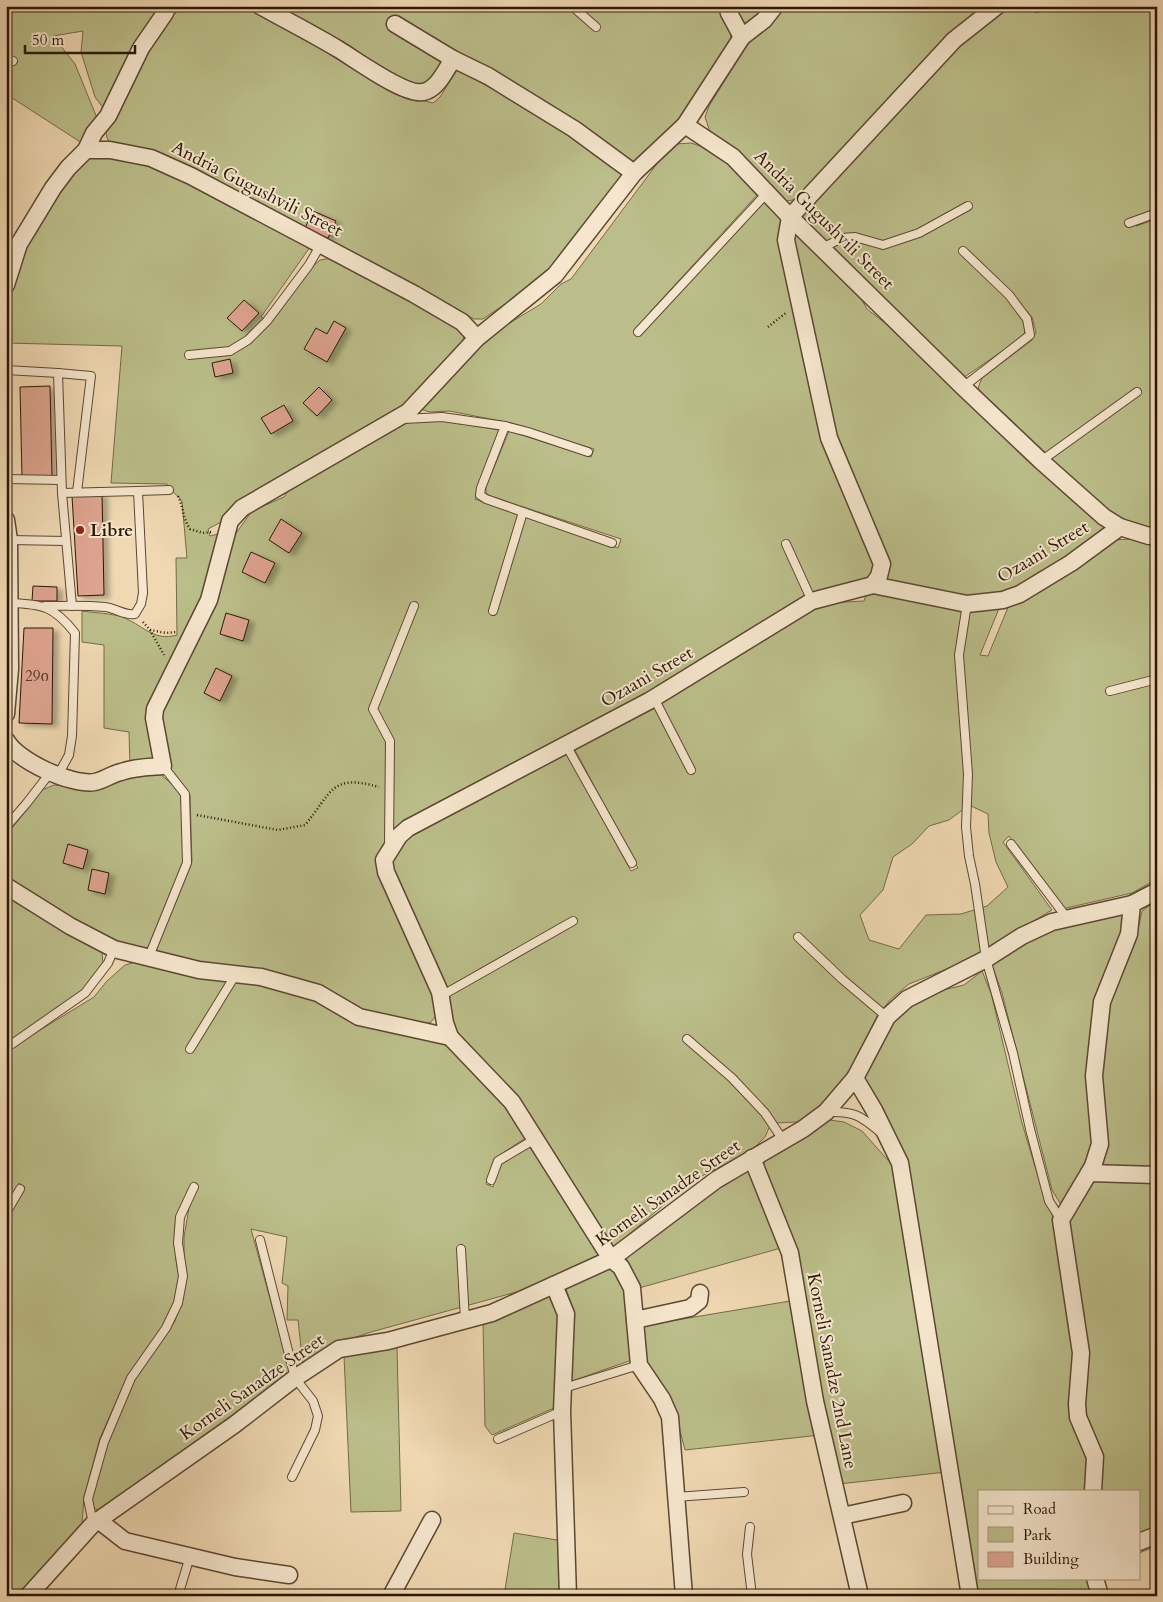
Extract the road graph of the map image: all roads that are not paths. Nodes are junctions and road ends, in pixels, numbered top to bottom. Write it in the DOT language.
graph roads {
  1 [pos="260,6"];
  2 [pos="572,6"];
  3 [pos="727,6"];
  4 [pos="775,6"];
  5 [pos="997,6"];
  6 [pos="1034,6"];
  7 [pos="1040,6"];
  8 [pos="167,7"];
  9 [pos="395,24"];
  10 [pos="596,27"];
  11 [pos="742,37"];
  12 [pos="453,59"];
  13 [pos="684,125"];
  14 [pos="86,150"];
  15 [pos="634,173"];
  16 [pos="767,193"];
  17 [pos="968,206"];
  18 [pos="1157,213"];
  19 [pos="790,217"];
  20 [pos="1129,223"];
  21 [pos="322,244"];
  22 [pos="822,248"];
  23 [pos="963,251"];
  24 [pos="6,286"];
  25 [pos="638,332"];
  26 [pos="477,338"];
  27 [pos="189,356"];
  28 [pos="6,370"];
  29 [pos="58,373"];
  30 [pos="963,387"];
  31 [pos="1137,392"];
  32 [pos="395,420"];
  33 [pos="505,426"];
  34 [pos="588,452"];
  35 [pos="1041,461"];
  36 [pos="6,480"];
  37 [pos="61,480"];
  38 [pos="169,490"];
  39 [pos="138,491"];
  40 [pos="62,492"];
  41 [pos="77,492"];
  42 [pos="523,512"];
  43 [pos="6,520"];
  44 [pos="1120,527"];
  45 [pos="1157,536"];
  46 [pos="7,540"];
  47 [pos="66,541"];
  48 [pos="612,543"];
  49 [pos="786,544"];
  50 [pos="873,585"];
  51 [pos="812,601"];
  52 [pos="10,603"];
  53 [pos="968,604"];
  54 [pos="45,606"];
  55 [pos="72,606"];
  56 [pos="414,606"];
  57 [pos="492,611"];
  58 [pos="8,669"];
  59 [pos="1157,679"];
  60 [pos="1110,691"];
  61 [pos="654,698"];
  62 [pos="6,714"];
  63 [pos="6,740"];
  64 [pos="566,745"];
  65 [pos="163,766"];
  66 [pos="691,770"];
  67 [pos="54,774"];
  68 [pos="6,827"];
  69 [pos="1011,844"];
  70 [pos="389,849"];
  71 [pos="632,863"];
  72 [pos="6,886"];
  73 [pos="1157,891"];
  74 [pos="1132,904"];
  75 [pos="1067,919"];
  76 [pos="573,921"];
  77 [pos="798,937"];
  78 [pos="114,949"];
  79 [pos="148,959"];
  80 [pos="986,959"];
  81 [pos="236,974"];
  82 [pos="441,996"];
  83 [pos="887,1017"];
  84 [pos="450,1037"];
  85 [pos="687,1039"];
  86 [pos="12,1044"];
  87 [pos="190,1049"];
  88 [pos="855,1078"];
  89 [pos="826,1112"];
  90 [pos="888,1138"];
  91 [pos="535,1139"];
  92 [pos="784,1140"];
  93 [pos="752,1158"];
  94 [pos="1089,1173"];
  95 [pos="1157,1175"];
  96 [pos="491,1180"];
  97 [pos="194,1187"];
  98 [pos="20,1189"];
  99 [pos="6,1213"];
  100 [pos="1061,1220"];
  101 [pos="260,1240"];
  102 [pos="461,1249"];
  103 [pos="611,1258"];
  104 [pos="554,1285"];
  105 [pos="700,1293"];
  106 [pos="465,1320"];
  107 [pos="635,1320"];
  108 [pos="639,1365"];
  109 [pos="295,1378"];
  110 [pos="564,1388"];
  111 [pos="562,1411"];
  112 [pos="498,1439"];
  113 [pos="292,1477"];
  114 [pos="1092,1490"];
  115 [pos="744,1492"];
  116 [pos="676,1496"];
  117 [pos="903,1503"];
  118 [pos="842,1516"];
  119 [pos="432,1520"];
  120 [pos="96,1522"];
  121 [pos="750,1527"];
  122 [pos="1157,1535"];
  123 [pos="1140,1542"];
  124 [pos="190,1556"];
  125 [pos="288,1574"];
  126 [pos="1096,1580"];
  127 [pos="28,1596"];
  128 [pos="178,1596"];
  129 [pos="392,1596"];
  130 [pos="568,1596"];
  131 [pos="684,1596"];
  132 [pos="752,1596"];
  133 [pos="860,1596"];
  134 [pos="970,1596"];
  135 [pos="1100,1596"];
  1 -- 12 [label="street"];
  2 -- 10 [label="lane"];
  3 -- 11 [label="street"];
  4 -- 11 [label="street"];
  5 -- 19 [label="street"];
  6 -- 7 [label="lane"];
  8 -- 14 [label="street"];
  9 -- 12 [label="street"];
  11 -- 13 [label="street"];
  12 -- 15 [label="street"];
  13 -- 15 [label="street"];
  13 -- 16 [label="street, Andria Gugushvili Street"];
  14 -- 21 [label="street, Andria Gugushvili Street"];
  14 -- 24 [label="street"];
  15 -- 26 [label="street"];
  16 -- 19 [label="street, Andria Gugushvili Street"];
  16 -- 25 [label="lane"];
  17 -- 22 [label="lane"];
  18 -- 20 [label="lane"];
  19 -- 22 [label="street, Andria Gugushvili Street"];
  19 -- 50 [label="street"];
  21 -- 26 [label="street, Andria Gugushvili Street"];
  21 -- 27 [label="lane"];
  22 -- 30 [label="street, Andria Gugushvili Street"];
  23 -- 30 [label="lane"];
  26 -- 32 [label="street"];
  28 -- 29 [label="lane"];
  29 -- 37 [label="lane"];
  29 -- 41 [label="lane"];
  30 -- 35 [label="street, Andria Gugushvili Street"];
  31 -- 35 [label="lane"];
  32 -- 33 [label="lane"];
  32 -- 65 [label="street"];
  33 -- 34 [label="lane"];
  33 -- 42 [label="lane"];
  35 -- 44 [label="street, Andria Gugushvili Street"];
  36 -- 37 [label="lane"];
  37 -- 40 [label="lane"];
  38 -- 39 [label="lane"];
  39 -- 41 [label="lane"];
  39 -- 55 [label="lane"];
  40 -- 41 [label="lane"];
  40 -- 47 [label="lane"];
  42 -- 48 [label="lane"];
  42 -- 57 [label="lane"];
  43 -- 46 [label="street"];
  44 -- 45 [label="street, Andria Gugushvili Street"];
  44 -- 53 [label="street, Ozaani Street"];
  46 -- 47 [label="lane"];
  46 -- 52 [label="street"];
  47 -- 55 [label="lane"];
  49 -- 51 [label="lane"];
  50 -- 51 [label="street, Ozaani Street"];
  50 -- 53 [label="street, Ozaani Street"];
  51 -- 61 [label="street, Ozaani Street"];
  52 -- 54 [label="lane"];
  52 -- 58 [label="street"];
  53 -- 80 [label="lane"];
  54 -- 55 [label="lane"];
  54 -- 67 [label="lane"];
  56 -- 70 [label="lane"];
  58 -- 62 [label="street"];
  59 -- 60 [label="lane"];
  61 -- 64 [label="street, Ozaani Street"];
  61 -- 66 [label="lane"];
  63 -- 67 [label="street"];
  64 -- 70 [label="street, Ozaani Street"];
  64 -- 71 [label="lane"];
  65 -- 67 [label="street"];
  65 -- 79 [label="lane"];
  67 -- 68 [label="lane"];
  69 -- 75 [label="lane"];
  70 -- 82 [label="street"];
  72 -- 78 [label="street"];
  73 -- 74 [label="street, Korneli Sanadze Street"];
  74 -- 75 [label="street, Korneli Sanadze Street"];
  74 -- 94 [label="street"];
  75 -- 80 [label="street, Korneli Sanadze Street"];
  76 -- 82 [label="lane"];
  77 -- 83 [label="lane"];
  78 -- 79 [label="street"];
  78 -- 86 [label="lane"];
  79 -- 81 [label="street"];
  80 -- 83 [label="street, Korneli Sanadze Street"];
  80 -- 100 [label="lane"];
  81 -- 84 [label="street"];
  81 -- 87 [label="lane"];
  82 -- 84 [label="street"];
  83 -- 88 [label="street, Korneli Sanadze Street"];
  84 -- 91 [label="street"];
  85 -- 92 [label="lane"];
  88 -- 89 [label="street, Korneli Sanadze Street"];
  88 -- 90 [label="street"];
  89 -- 90 [label="lane"];
  89 -- 92 [label="street, Korneli Sanadze Street"];
  90 -- 134 [label="street"];
  91 -- 96 [label="lane"];
  91 -- 103 [label="street"];
  92 -- 93 [label="street, Korneli Sanadze Street"];
  93 -- 103 [label="street, Korneli Sanadze Street"];
  93 -- 118 [label="street, Korneli Sanadze 2nd Lane"];
  94 -- 95 [label="street"];
  94 -- 100 [label="street"];
  97 -- 120 [label="lane"];
  98 -- 99 [label="lane"];
  100 -- 114 [label="street"];
  101 -- 109 [label="lane"];
  102 -- 106 [label="lane"];
  103 -- 104 [label="street, Korneli Sanadze Street"];
  103 -- 107 [label="street"];
  104 -- 106 [label="street, Korneli Sanadze Street"];
  104 -- 110 [label="street"];
  105 -- 107 [label="street"];
  106 -- 109 [label="street, Korneli Sanadze Street"];
  107 -- 108 [label="street"];
  108 -- 110 [label="lane"];
  108 -- 116 [label="street"];
  109 -- 113 [label="lane"];
  109 -- 120 [label="street, Korneli Sanadze Street"];
  110 -- 111 [label="street"];
  111 -- 112 [label="lane"];
  111 -- 130 [label="street"];
  115 -- 116 [label="lane"];
  116 -- 131 [label="street"];
  117 -- 118 [label="street"];
  118 -- 133 [label="street, Korneli Sanadze 2nd Lane"];
  119 -- 129 [label="street"];
  120 -- 124 [label="street"];
  120 -- 127 [label="street, Korneli Sanadze Street"];
  121 -- 132 [label="lane"];
  122 -- 123 [label="street"];
  124 -- 125 [label="street"];
  124 -- 128 [label="lane"];
  126 -- 135 [label="street"];
}
